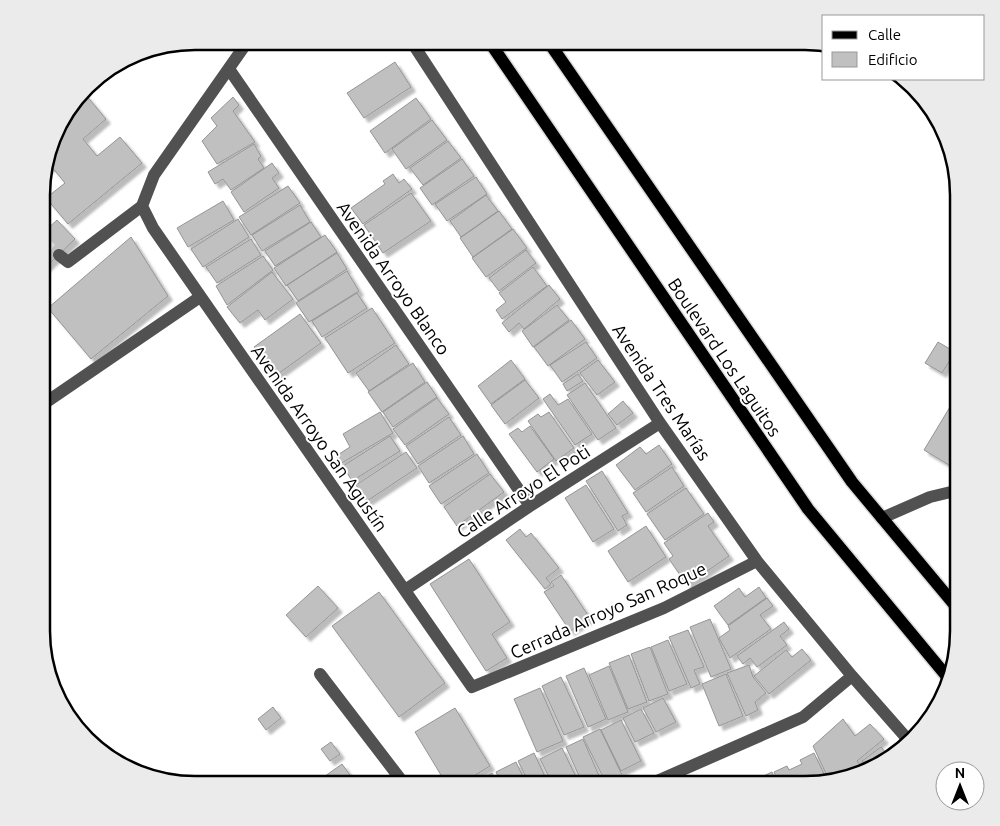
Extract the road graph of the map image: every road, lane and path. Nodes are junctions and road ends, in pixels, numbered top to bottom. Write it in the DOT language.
graph roads {
  1 [pos="242,50"];
  2 [pos="417,50"];
  3 [pos="495,50"];
  4 [pos="554,50"];
  5 [pos="229,69"];
  6 [pos="142,206"];
  7 [pos="63,258"];
  8 [pos="200,297"];
  9 [pos="50,400"];
  10 [pos="660,423"];
  11 [pos="950,492"];
  12 [pos="530,506"];
  13 [pos="882,518"];
  14 [pos="756,561"];
  15 [pos="405,590"];
  16 [pos="950,599"];
  17 [pos="943,672"];
  18 [pos="320,674"];
  19 [pos="852,676"];
  20 [pos="472,687"];
  21 [pos="905,736"];
  22 [pos="399,776"];
  23 [pos="669,776"];
  1 -- 5 [label="street"];
  2 -- 10 [label="street, Avenida Tres Marías"];
  3 -- 17 [label="main road, Boulevard Los Laguitos"];
  4 -- 13 [label="main road, Boulevard Los Laguitos"];
  5 -- 6 [label="street"];
  5 -- 12 [label="street, Avenida Arroyo Blanco"];
  6 -- 7 [label="street"];
  6 -- 8 [label="street, Avenida Arroyo San Agustín"];
  8 -- 9 [label="street"];
  8 -- 15 [label="street, Avenida Arroyo San Agustín"];
  10 -- 12 [label="street, Calle Arroyo El Poti"];
  10 -- 14 [label="street, Avenida Tres Marías"];
  11 -- 13 [label="street"];
  12 -- 15 [label="street, Calle Arroyo El Poti"];
  13 -- 16 [label="main road, Boulevard Los Laguitos"];
  14 -- 19 [label="street, Avenida Tres Marías"];
  14 -- 20 [label="street, Cerrada Arroyo San Roque"];
  15 -- 20 [label="street, Avenida Arroyo San Agustín"];
  18 -- 22 [label="street"];
  19 -- 21 [label="street, Avenida Tres Marías"];
  19 -- 23 [label="street"];
}
